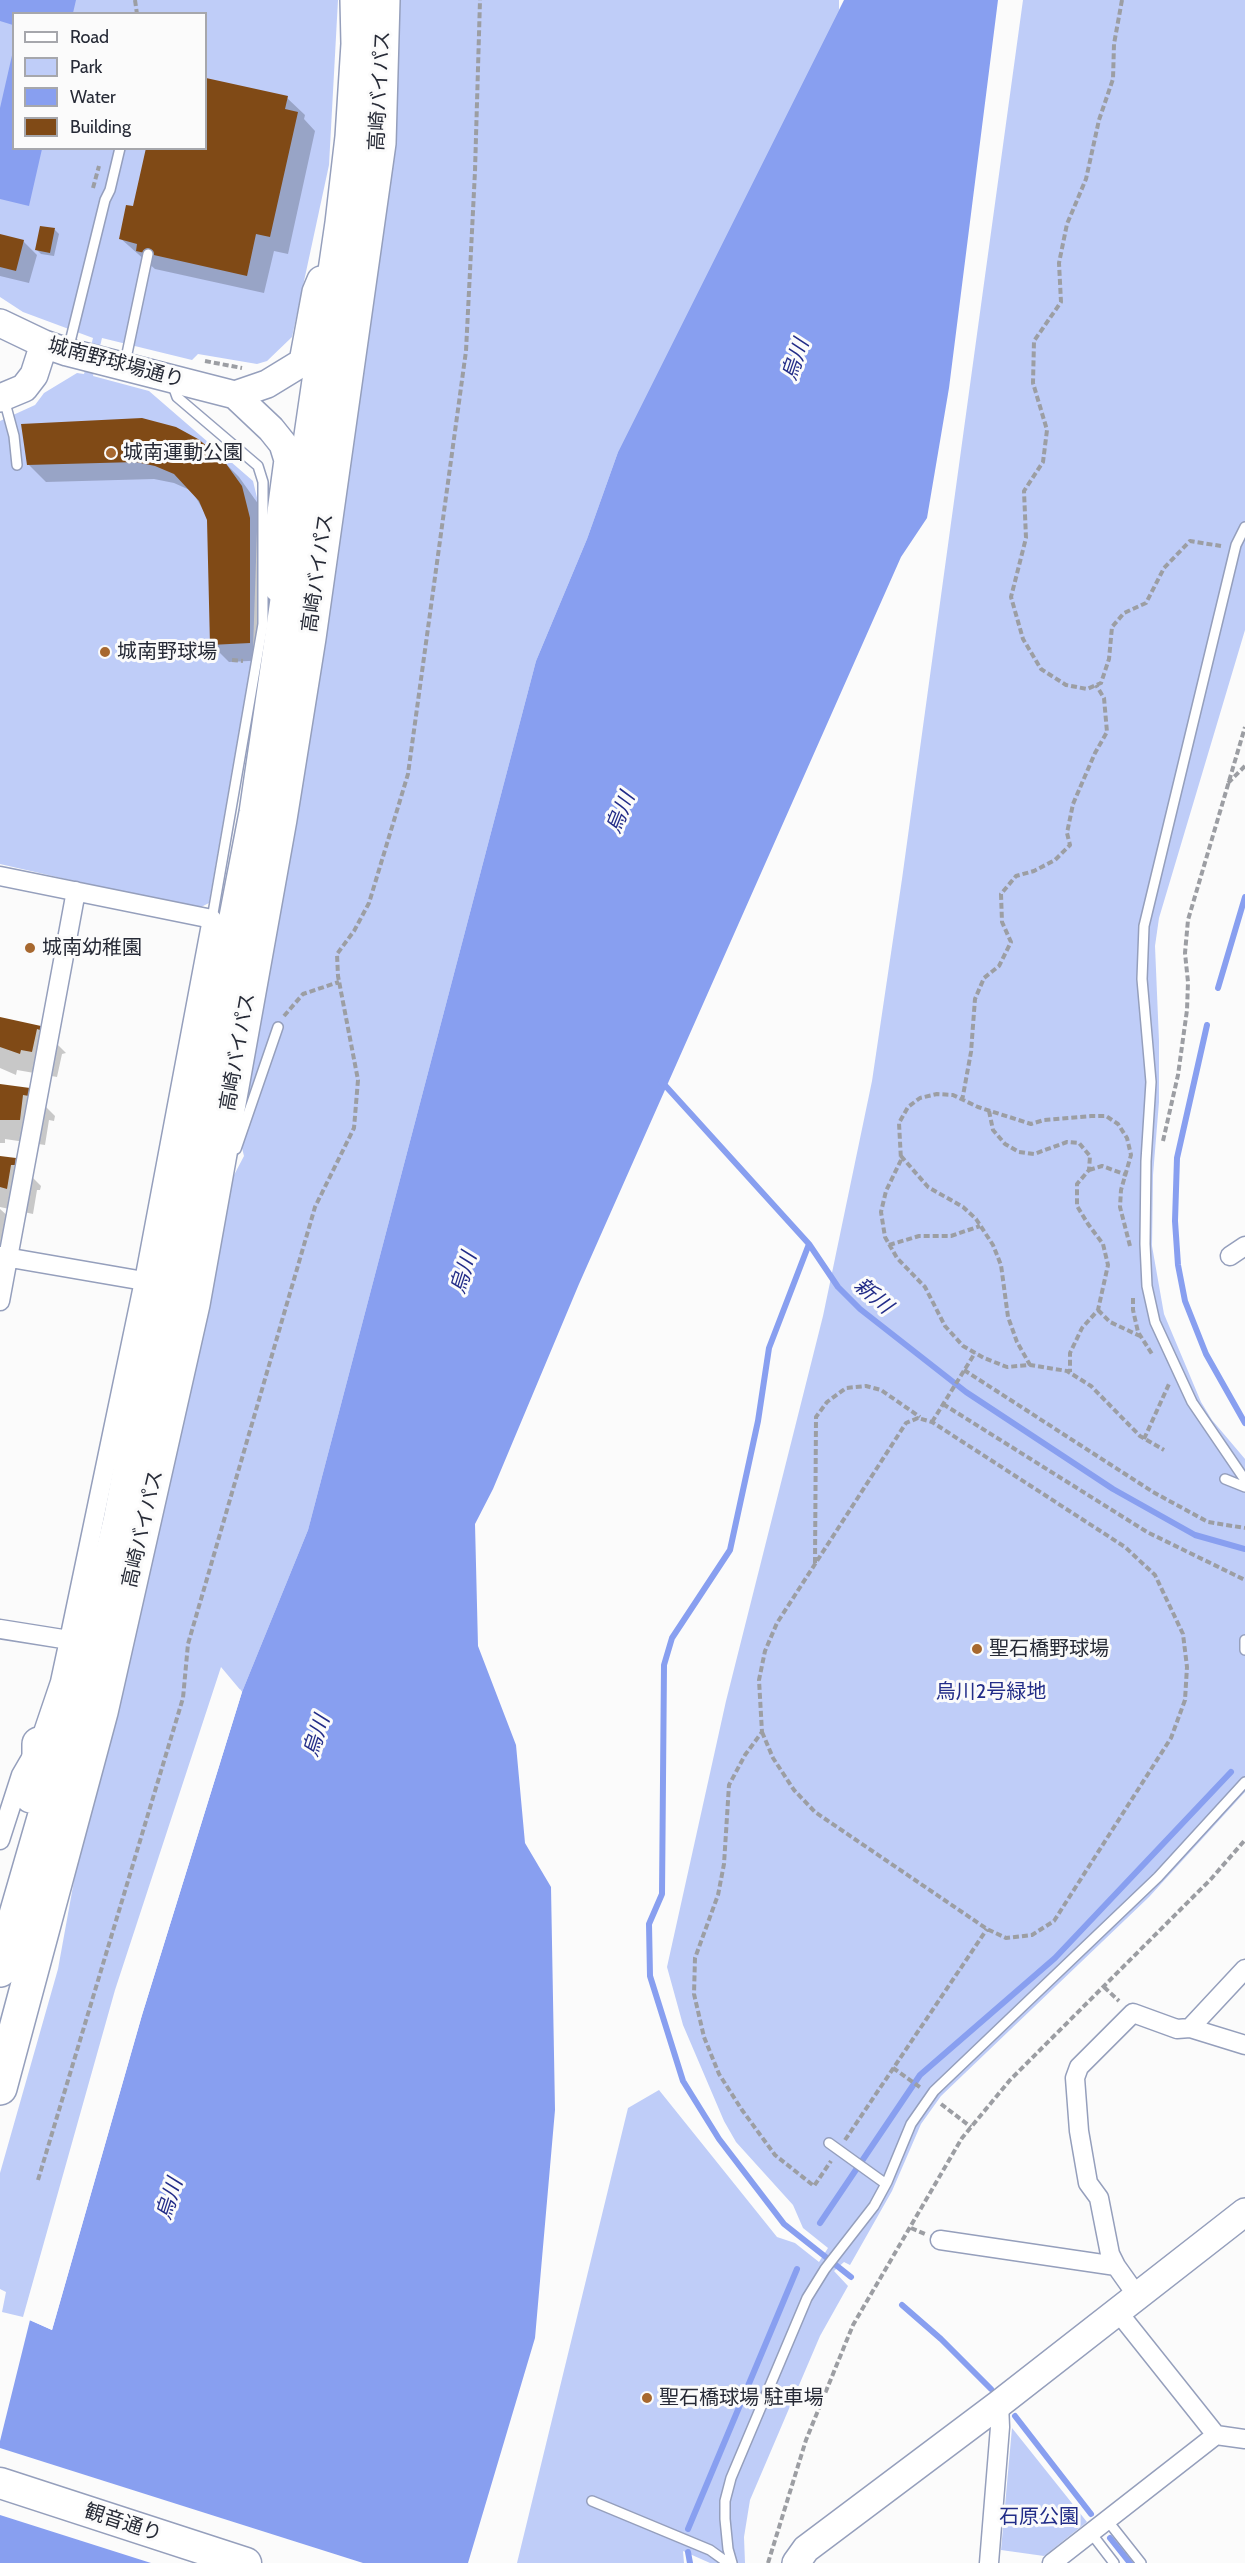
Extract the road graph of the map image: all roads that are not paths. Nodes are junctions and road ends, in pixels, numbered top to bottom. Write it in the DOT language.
graph roads {
  1 [pos="357,0"];
  2 [pos="383,0"];
  3 [pos="120,150"];
  4 [pos="342,223"];
  5 [pos="148,254"];
  6 [pos="0,322"];
  7 [pos="56,348"];
  8 [pos="124,366"];
  9 [pos="170,378"];
  10 [pos="235,395"];
  11 [pos="2,398"];
  12 [pos="17,465"];
  13 [pos="1245,527"];
  14 [pos="284,631"];
  15 [pos="0,876"];
  16 [pos="76,891"];
  17 [pos="212,919"];
  18 [pos="278,1027"];
  19 [pos="226,1160"];
  20 [pos="4,1256"];
  21 [pos="144,1281"];
  22 [pos="0,1301"];
  23 [pos="1225,1479"];
  24 [pos="1245,1480"];
  25 [pos="1245,1487"];
  26 [pos="0,1629"];
  27 [pos="69,1640"];
  28 [pos="1245,1640"];
  29 [pos="1245,1650"];
  30 [pos="39,1744"];
  31 [pos="1245,1782"];
  32 [pos="0,1840"];
  33 [pos="0,1898"];
  34 [pos="1245,1969"];
  35 [pos="0,1970"];
  36 [pos="1190,2028"];
  37 [pos="1245,2045"];
  38 [pos="0,2088"];
  39 [pos="829,2143"];
  40 [pos="886,2184"];
  41 [pos="1245,2212"];
  42 [pos="940,2240"];
  43 [pos="1116,2266"];
  44 [pos="1128,2304"];
  45 [pos="999,2404"];
  46 [pos="1216,2435"];
  47 [pos="1245,2439"];
  48 [pos="0,2483"];
  49 [pos="592,2501"];
  50 [pos="1107,2520"];
  51 [pos="1091,2533"];
  52 [pos="246,2563"];
  53 [pos="730,2563"];
  54 [pos="796,2563"];
  55 [pos="993,2563"];
  56 [pos="1052,2563"];
  57 [pos="1114,2563"];
  58 [pos="1141,2563"];
  1 -- 4 [label="highway, 高崎バイパス"];
  2 -- 19 [label="highway, 高崎バイパス"];
  3 -- 7 [label="lane"];
  4 -- 10 [label="street"];
  4 -- 14 [label="highway, 高崎バイパス"];
  5 -- 8 [label="lane"];
  6 -- 7 [label="street, 城南野球場通り"];
  7 -- 8 [label="street, 城南野球場通り"];
  7 -- 11 [label="street"];
  8 -- 9 [label="street, 城南野球場通り"];
  9 -- 10 [label="street, 城南野球場通り"];
  9 -- 17 [label="lane"];
  10 -- 14 [label="street"];
  11 -- 12 [label="lane"];
  13 -- 24 [label="lane"];
  14 -- 35 [label="highway, 高崎バイパス"];
  15 -- 16 [label="street"];
  16 -- 17 [label="street"];
  16 -- 20 [label="street"];
  17 -- 21 [label="street"];
  18 -- 19 [label="lane"];
  19 -- 38 [label="highway, 高崎バイパス"];
  20 -- 21 [label="street"];
  20 -- 22 [label="street"];
  21 -- 27 [label="street"];
  23 -- 25 [label="lane"];
  26 -- 27 [label="street"];
  27 -- 30 [label="street"];
  28 -- 29 [label="lane"];
  30 -- 32 [label="street"];
  30 -- 33 [label="highway"];
  31 -- 40 [label="lane"];
  34 -- 36 [label="street"];
  36 -- 37 [label="street"];
  36 -- 43 [label="street"];
  39 -- 40 [label="lane"];
  40 -- 53 [label="lane"];
  41 -- 44 [label="street"];
  42 -- 43 [label="street"];
  43 -- 44 [label="street"];
  44 -- 45 [label="street"];
  44 -- 46 [label="street"];
  45 -- 54 [label="street"];
  45 -- 55 [label="street"];
  46 -- 47 [label="street"];
  46 -- 50 [label="street"];
  48 -- 52 [label="main road, 観音通り"];
  49 -- 53 [label="lane"];
  50 -- 51 [label="street"];
  50 -- 58 [label="lane"];
  51 -- 56 [label="street"];
  51 -- 57 [label="lane"];
}
